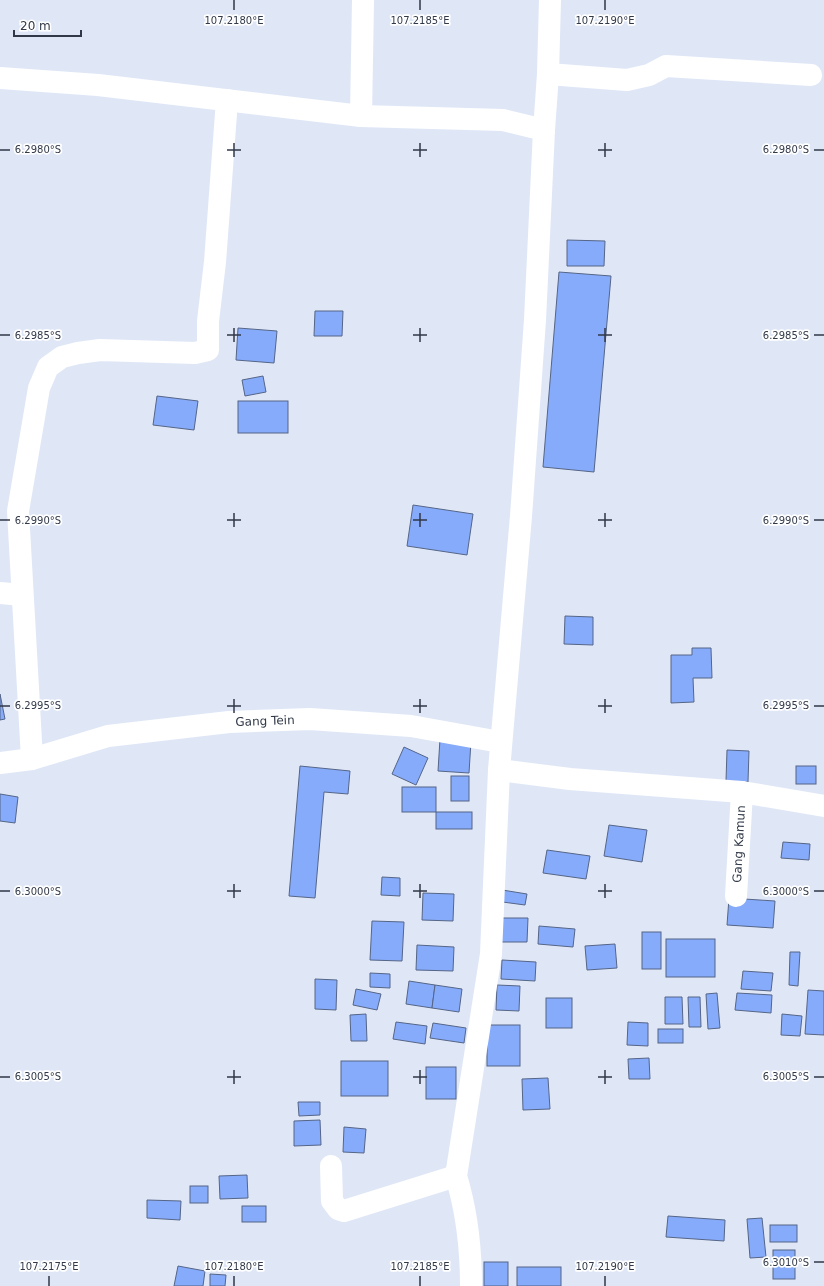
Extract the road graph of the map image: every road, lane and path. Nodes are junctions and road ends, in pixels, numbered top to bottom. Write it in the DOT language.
graph roads {
  1 [pos="364,0"];
  2 [pos="550,0"];
  3 [pos="548,74"];
  4 [pos="811,75"];
  5 [pos="0,78"];
  6 [pos="227,100"];
  7 [pos="361,116"];
  8 [pos="544,130"];
  9 [pos="0,593"];
  10 [pos="22,595"];
  11 [pos="500,742"];
  12 [pos="32,759"];
  13 [pos="0,763"];
  14 [pos="499,770"];
  15 [pos="742,792"];
  16 [pos="824,806"];
  17 [pos="736,896"];
  18 [pos="331,1166"];
  19 [pos="456,1176"];
  20 [pos="471,1286"];
  1 -- 7 [label="street"];
  2 -- 3 [label="street"];
  3 -- 4 [label="street"];
  3 -- 8 [label="street"];
  5 -- 6 [label="street"];
  6 -- 7 [label="street"];
  6 -- 10 [label="street"];
  7 -- 8 [label="street"];
  8 -- 11 [label="street"];
  9 -- 10 [label="street"];
  10 -- 12 [label="street"];
  11 -- 12 [label="street, Gang Tein"];
  11 -- 14 [label="street"];
  12 -- 13 [label="street, Gang Tein"];
  14 -- 15 [label="street"];
  14 -- 19 [label="street"];
  15 -- 16 [label="street"];
  15 -- 17 [label="street, Gang Kamun"];
  18 -- 19 [label="street"];
  19 -- 20 [label="street"];
}
